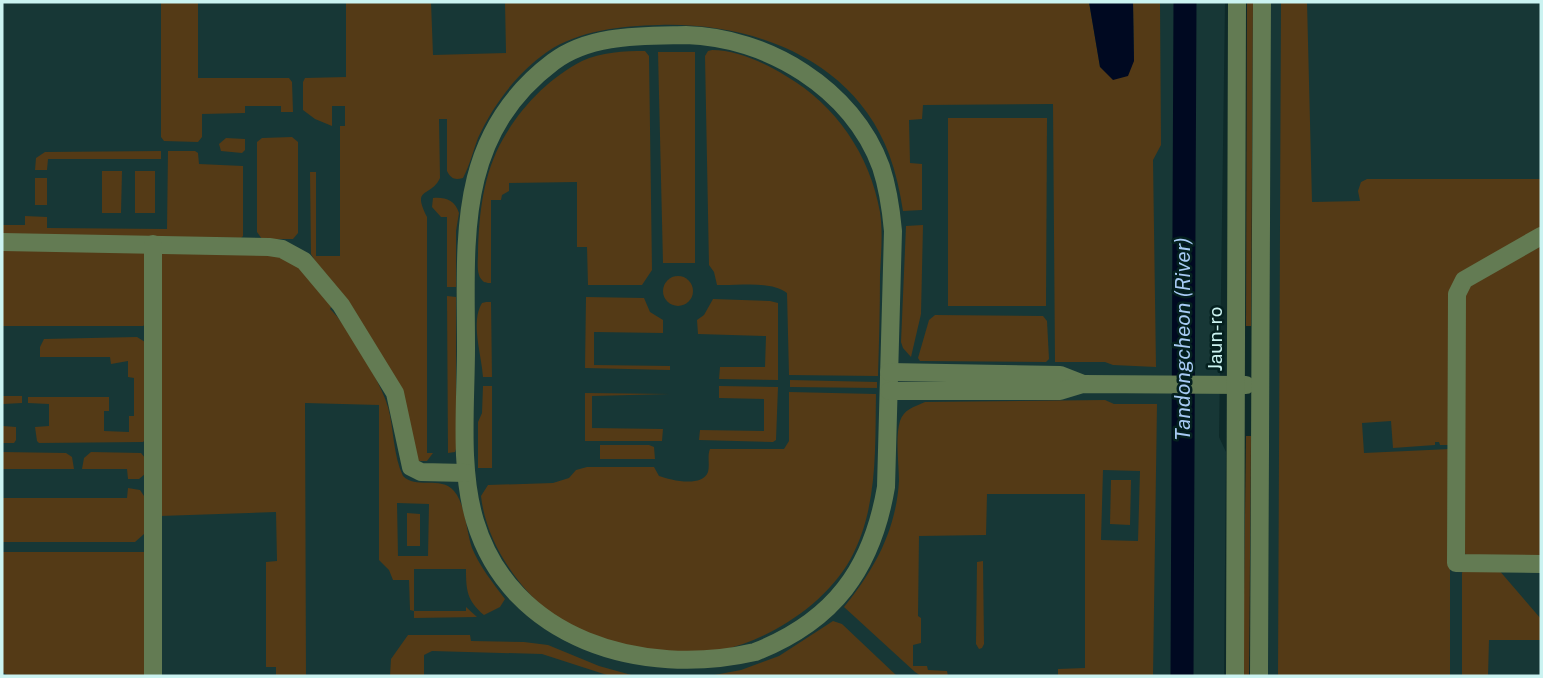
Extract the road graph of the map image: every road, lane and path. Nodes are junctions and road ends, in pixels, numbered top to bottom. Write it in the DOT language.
graph roads {
  1 [pos="1237,2"];
  2 [pos="1262,2"];
  3 [pos="1541,236"];
  4 [pos="2,242"];
  5 [pos="153,244"];
  6 [pos="889,372"];
  7 [pos="1083,384"];
  8 [pos="1236,385"];
  9 [pos="1260,385"];
  10 [pos="889,391"];
  11 [pos="466,473"];
  12 [pos="1541,564"];
  13 [pos="676,672"];
  14 [pos="153,676"];
  15 [pos="1235,676"];
  16 [pos="1259,676"];
  1 -- 8 [label="street, Jaun-ro"];
  2 -- 9 [label="street"];
  3 -- 12 [label="street"];
  4 -- 5 [label="street"];
  5 -- 11 [label="street"];
  5 -- 14 [label="street"];
  6 -- 7 [label="street"];
  6 -- 10 [label="street"];
  6 -- 11 [label="street"];
  7 -- 8 [label="street"];
  7 -- 10 [label="street"];
  8 -- 9 [label="street"];
  8 -- 15 [label="street, Jaun-ro"];
  9 -- 16 [label="street"];
  10 -- 13 [label="street"];
  11 -- 13 [label="street"];
}
